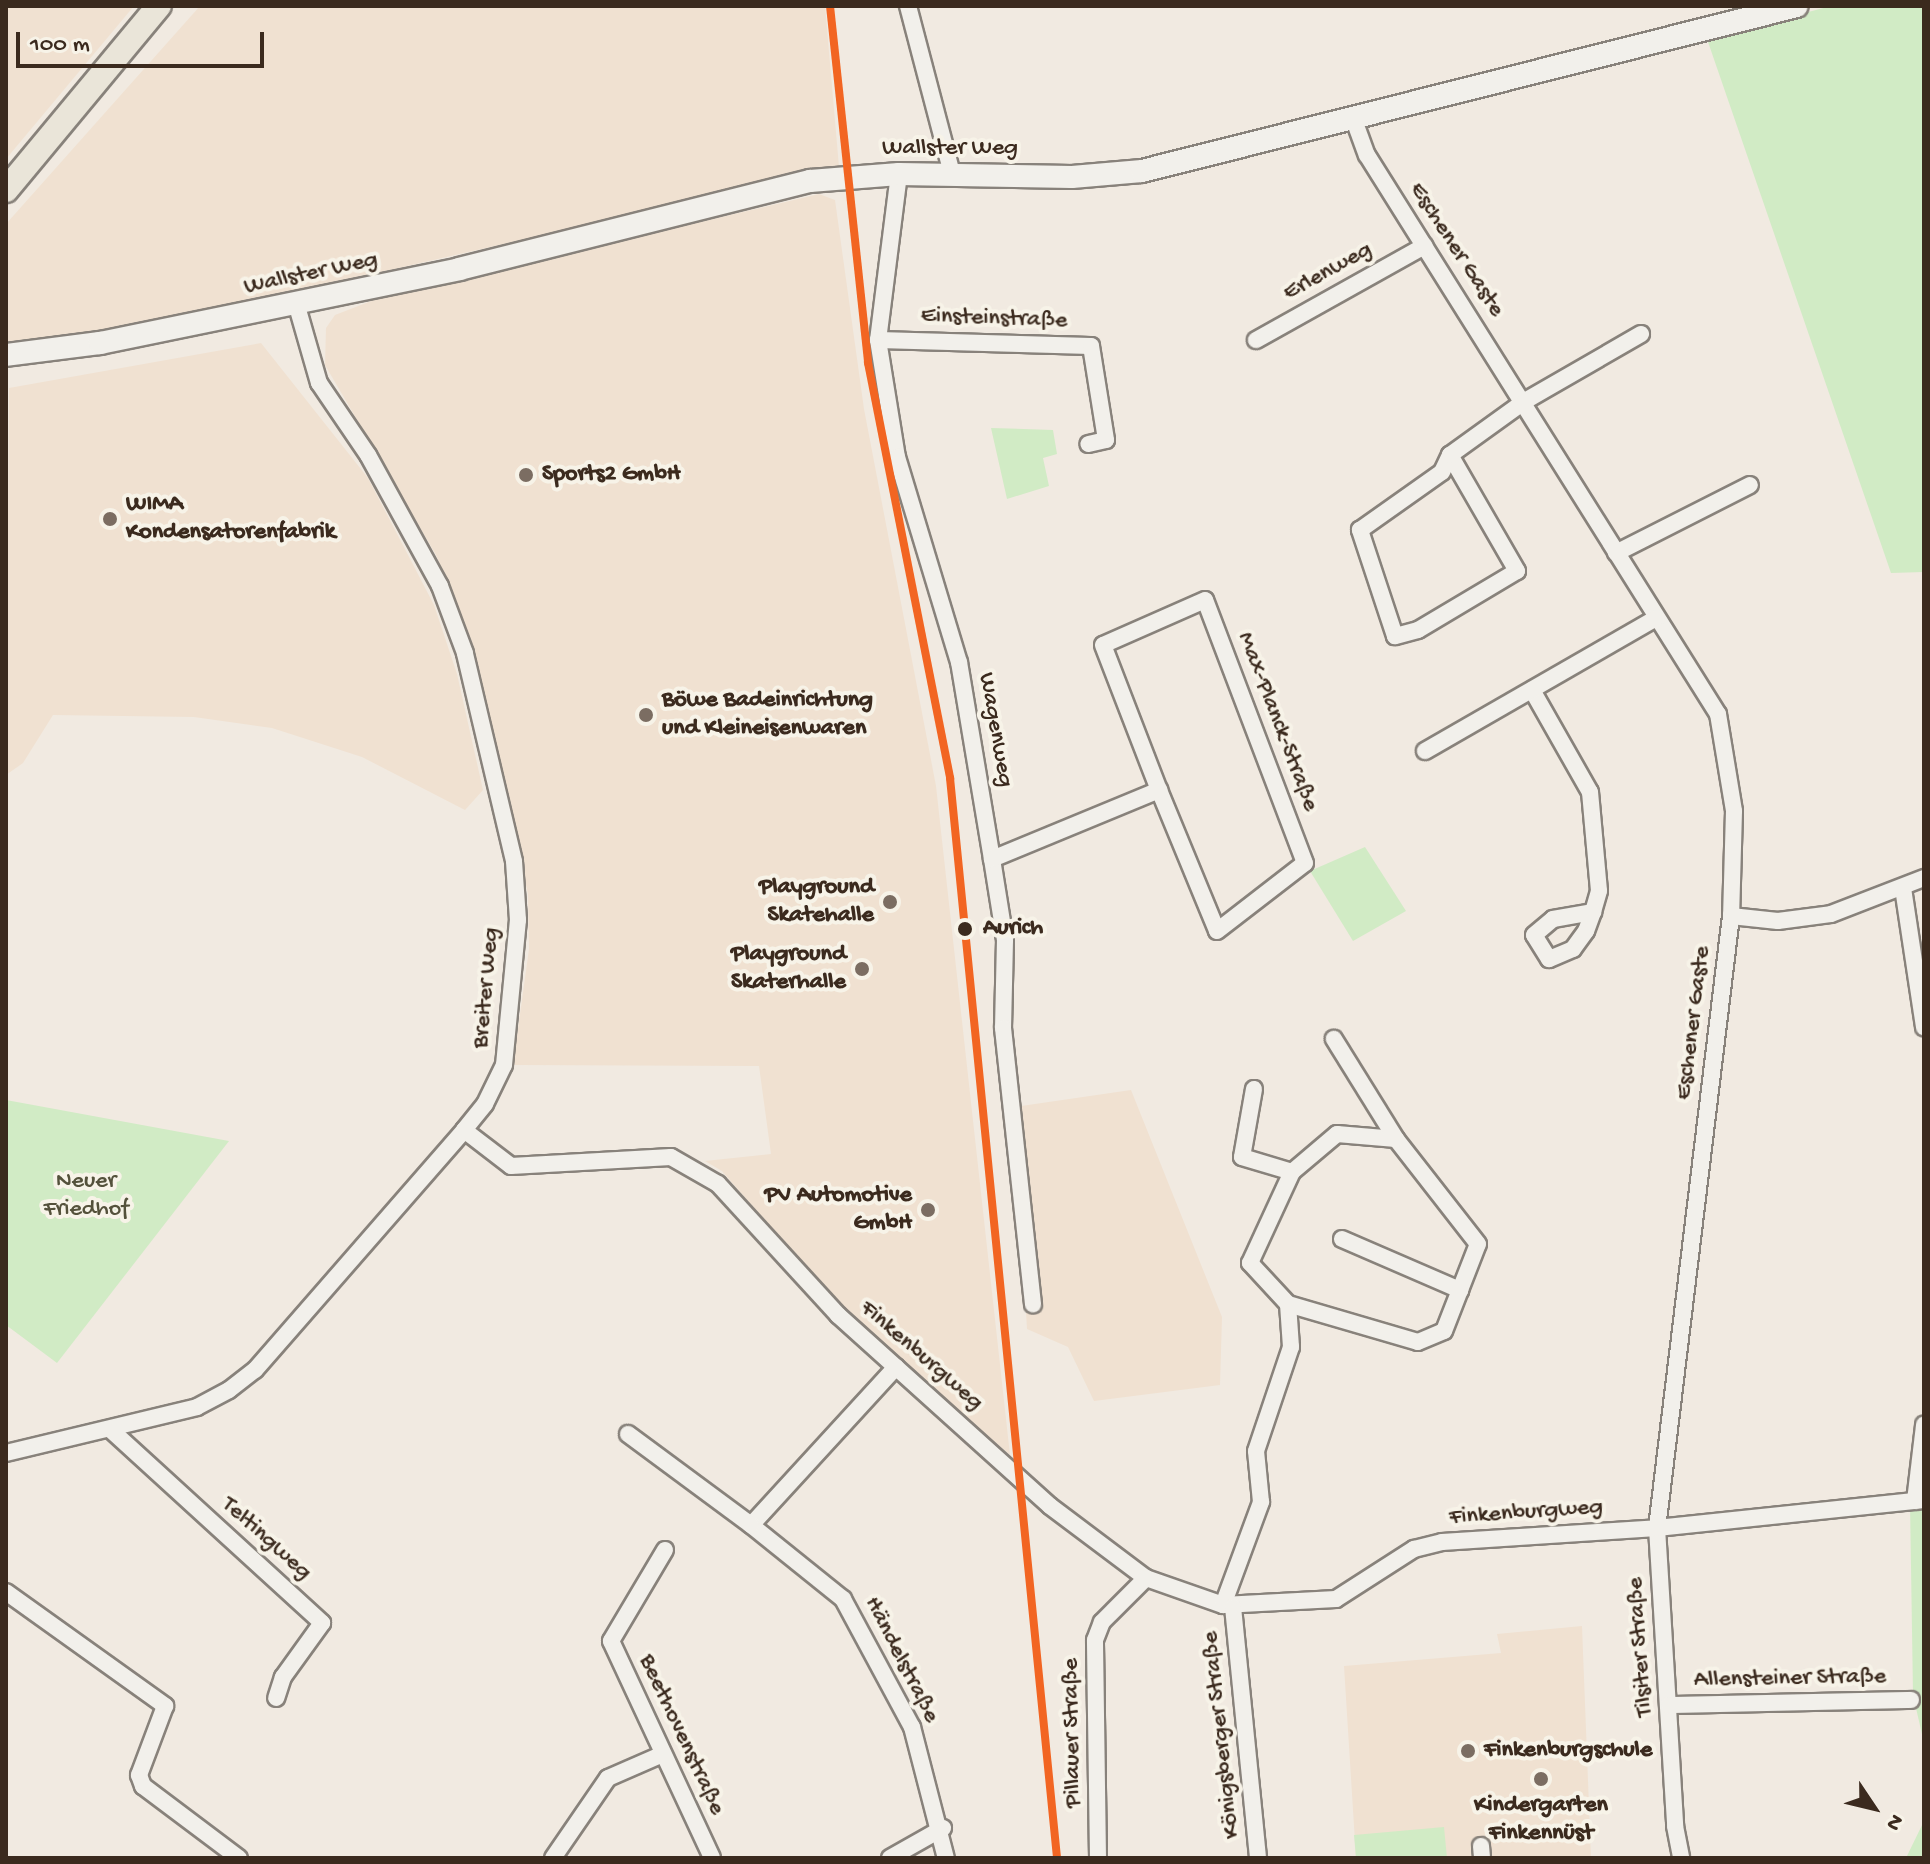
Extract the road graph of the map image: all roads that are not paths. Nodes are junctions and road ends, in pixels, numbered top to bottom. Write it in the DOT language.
graph roads {
  1 [pos="159,6"];
  2 [pos="908,6"];
  3 [pos="1797,6"];
  4 [pos="1743,13"];
  5 [pos="1354,120"];
  6 [pos="899,174"];
  7 [pos="952,174"];
  8 [pos="6,190"];
  9 [pos="1424,246"];
  10 [pos="296,303"];
  11 [pos="1641,334"];
  12 [pos="878,340"];
  13 [pos="1256,340"];
  14 [pos="6,355"];
  15 [pos="1525,401"];
  16 [pos="1088,444"];
  17 [pos="1450,455"];
  18 [pos="1750,485"];
  19 [pos="1616,553"];
  20 [pos="1656,618"];
  21 [pos="1532,690"];
  22 [pos="1425,751"];
  23 [pos="1159,790"];
  24 [pos="992,859"];
  25 [pos="1924,878"];
  26 [pos="1903,888"];
  27 [pos="1593,912"];
  28 [pos="1731,916"];
  29 [pos="1924,1027"];
  30 [pos="1334,1039"];
  31 [pos="1254,1089"];
  32 [pos="464,1130"];
  33 [pos="1396,1139"];
  34 [pos="1292,1172"];
  35 [pos="1342,1239"];
  36 [pos="1460,1290"];
  37 [pos="1033,1304"];
  38 [pos="1288,1304"];
  39 [pos="896,1367"];
  40 [pos="1924,1425"];
  41 [pos="111,1430"];
  42 [pos="628,1434"];
  43 [pos="6,1453"];
  44 [pos="1919,1500"];
  45 [pos="751,1525"];
  46 [pos="1657,1528"];
  47 [pos="665,1550"];
  48 [pos="1146,1578"];
  49 [pos="6,1592"];
  50 [pos="1228,1606"];
  51 [pos="276,1698"];
  52 [pos="1911,1700"];
  53 [pos="1669,1705"];
  54 [pos="663,1754"];
  55 [pos="943,1828"];
  56 [pos="239,1858"];
  57 [pos="553,1858"];
  58 [pos="712,1858"];
  59 [pos="890,1858"];
  60 [pos="946,1858"];
  61 [pos="1098,1858"];
  62 [pos="1258,1858"];
  63 [pos="1681,1858"];
  1 -- 8 [label="main road"];
  2 -- 7 [label="street"];
  3 -- 4 [label="street, Wallster Weg"];
  4 -- 5 [label="street, Wallster Weg"];
  5 -- 7 [label="street, Wallster Weg"];
  5 -- 9 [label="street, Eschener Gaste"];
  6 -- 7 [label="street, Wallster Weg"];
  6 -- 10 [label="street, Wallster Weg"];
  6 -- 12 [label="street, Wagenweg"];
  9 -- 13 [label="street, Erlenweg"];
  9 -- 15 [label="street, Eschener Gaste"];
  10 -- 14 [label="street, Wallster Weg"];
  10 -- 32 [label="street, Breiter Weg"];
  11 -- 15 [label="street"];
  12 -- 16 [label="street, Einsteinstraße"];
  12 -- 24 [label="street, Wagenweg"];
  15 -- 17 [label="street"];
  15 -- 19 [label="street, Eschener Gaste"];
  17 -- 17 [label="street"];
  18 -- 19 [label="street"];
  19 -- 20 [label="street, Eschener Gaste"];
  20 -- 21 [label="street"];
  20 -- 28 [label="street, Eschener Gaste"];
  21 -- 22 [label="street"];
  21 -- 27 [label="street"];
  23 -- 23 [label="street, Max-Planck-Straße"];
  23 -- 24 [label="street"];
  24 -- 37 [label="street, Wagenweg"];
  25 -- 26 [label="street"];
  26 -- 28 [label="street"];
  26 -- 29 [label="street"];
  28 -- 46 [label="street, Eschener Gaste"];
  30 -- 33 [label="street"];
  31 -- 34 [label="street"];
  32 -- 39 [label="street, Finkenburgweg"];
  32 -- 41 [label="street, Breiter Weg"];
  33 -- 34 [label="street"];
  33 -- 36 [label="street"];
  34 -- 38 [label="street"];
  35 -- 36 [label="street"];
  36 -- 38 [label="street"];
  38 -- 50 [label="street"];
  39 -- 45 [label="street"];
  39 -- 48 [label="street, Finkenburgweg"];
  40 -- 44 [label="street"];
  41 -- 43 [label="street, Breiter Weg"];
  41 -- 51 [label="street, Teltingweg"];
  42 -- 45 [label="street, Händelstraße"];
  44 -- 46 [label="street, Finkenburgweg"];
  45 -- 55 [label="street, Händelstraße"];
  46 -- 50 [label="street, Finkenburgweg"];
  46 -- 53 [label="street, Tilsiter Straße"];
  47 -- 54 [label="street, Beethovenstraße"];
  48 -- 50 [label="street, Finkenburgweg"];
  48 -- 61 [label="street, Pillauer Straße"];
  49 -- 56 [label="street"];
  50 -- 62 [label="street, Königsberger Straße"];
  52 -- 53 [label="street, Allensteiner Straße"];
  53 -- 63 [label="street, Tilsiter Straße"];
  54 -- 57 [label="street"];
  54 -- 58 [label="street, Beethovenstraße"];
  55 -- 59 [label="street"];
  55 -- 60 [label="street, Händelstraße"];
}
